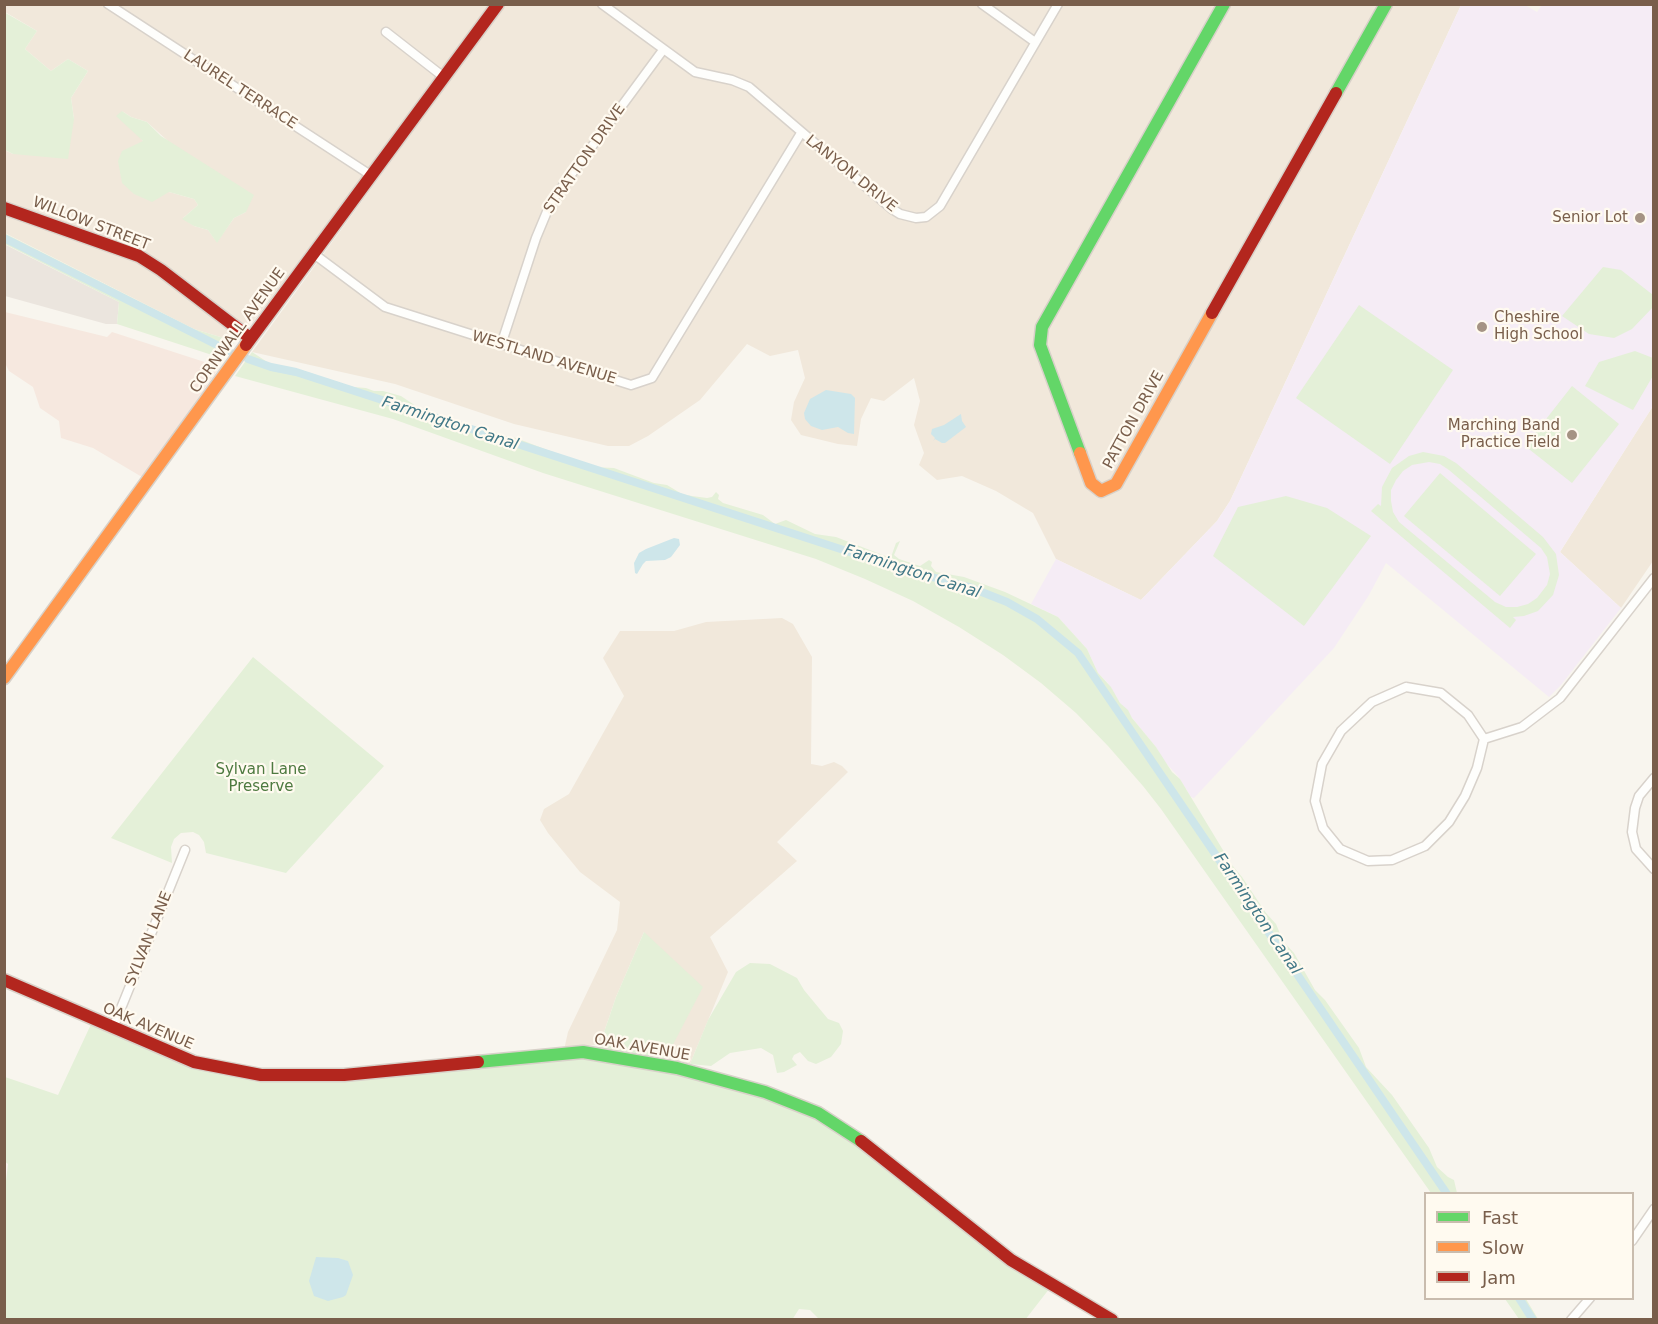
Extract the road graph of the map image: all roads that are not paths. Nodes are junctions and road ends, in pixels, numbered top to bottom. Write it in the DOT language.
graph roads {
  1 [pos="108,4"];
  2 [pos="498,4"];
  3 [pos="602,4"];
  4 [pos="982,4"];
  5 [pos="1059,4"];
  6 [pos="1224,4"];
  7 [pos="1386,4"];
  8 [pos="386,32"];
  9 [pos="1035,42"];
  10 [pos="663,50"];
  11 [pos="445,78"];
  12 [pos="801,133"];
  13 [pos="372,176"];
  14 [pos="4,207"];
  15 [pos="314,254"];
  16 [pos="250,338"];
  17 [pos="501,345"];
  18 [pos="1653,578"];
  19 [pos="4,678"];
  20 [pos="1484,739"];
  21 [pos="1653,778"];
  22 [pos="185,850"];
  23 [pos="1653,869"];
  24 [pos="4,980"];
  25 [pos="113,1028"];
  26 [pos="1653,1209"];
  27 [pos="1634,1238"];
  28 [pos="1589,1300"];
  29 [pos="1112,1320"];
  30 [pos="1571,1320"];
  1 -- 13 [label="street, LAUREL TERRACE"];
  2 -- 11 [label="street, CORNWALL AVENUE"];
  3 -- 10 [label="street, LANYON DRIVE"];
  4 -- 9 [label="street"];
  5 -- 9 [label="street, LANYON DRIVE"];
  6 -- 7 [label="street, PATTON DRIVE"];
  8 -- 11 [label="street"];
  9 -- 12 [label="street, LANYON DRIVE"];
  10 -- 12 [label="street, LANYON DRIVE"];
  10 -- 17 [label="street, STRATTON DRIVE"];
  11 -- 13 [label="street, CORNWALL AVENUE"];
  12 -- 17 [label="street, WESTLAND AVENUE"];
  13 -- 15 [label="street, CORNWALL AVENUE"];
  14 -- 16 [label="street, WILLOW STREET"];
  15 -- 16 [label="street, CORNWALL AVENUE"];
  15 -- 17 [label="street, WESTLAND AVENUE"];
  16 -- 19 [label="street, CORNWALL AVENUE"];
  18 -- 20 [label="street"];
  20 -- 20 [label="street"];
  21 -- 23 [label="street"];
  22 -- 25 [label="street, SYLVAN LANE"];
  24 -- 25 [label="street, OAK AVENUE"];
  25 -- 29 [label="street, OAK AVENUE"];
  26 -- 27 [label="street"];
  28 -- 30 [label="street"];
}
